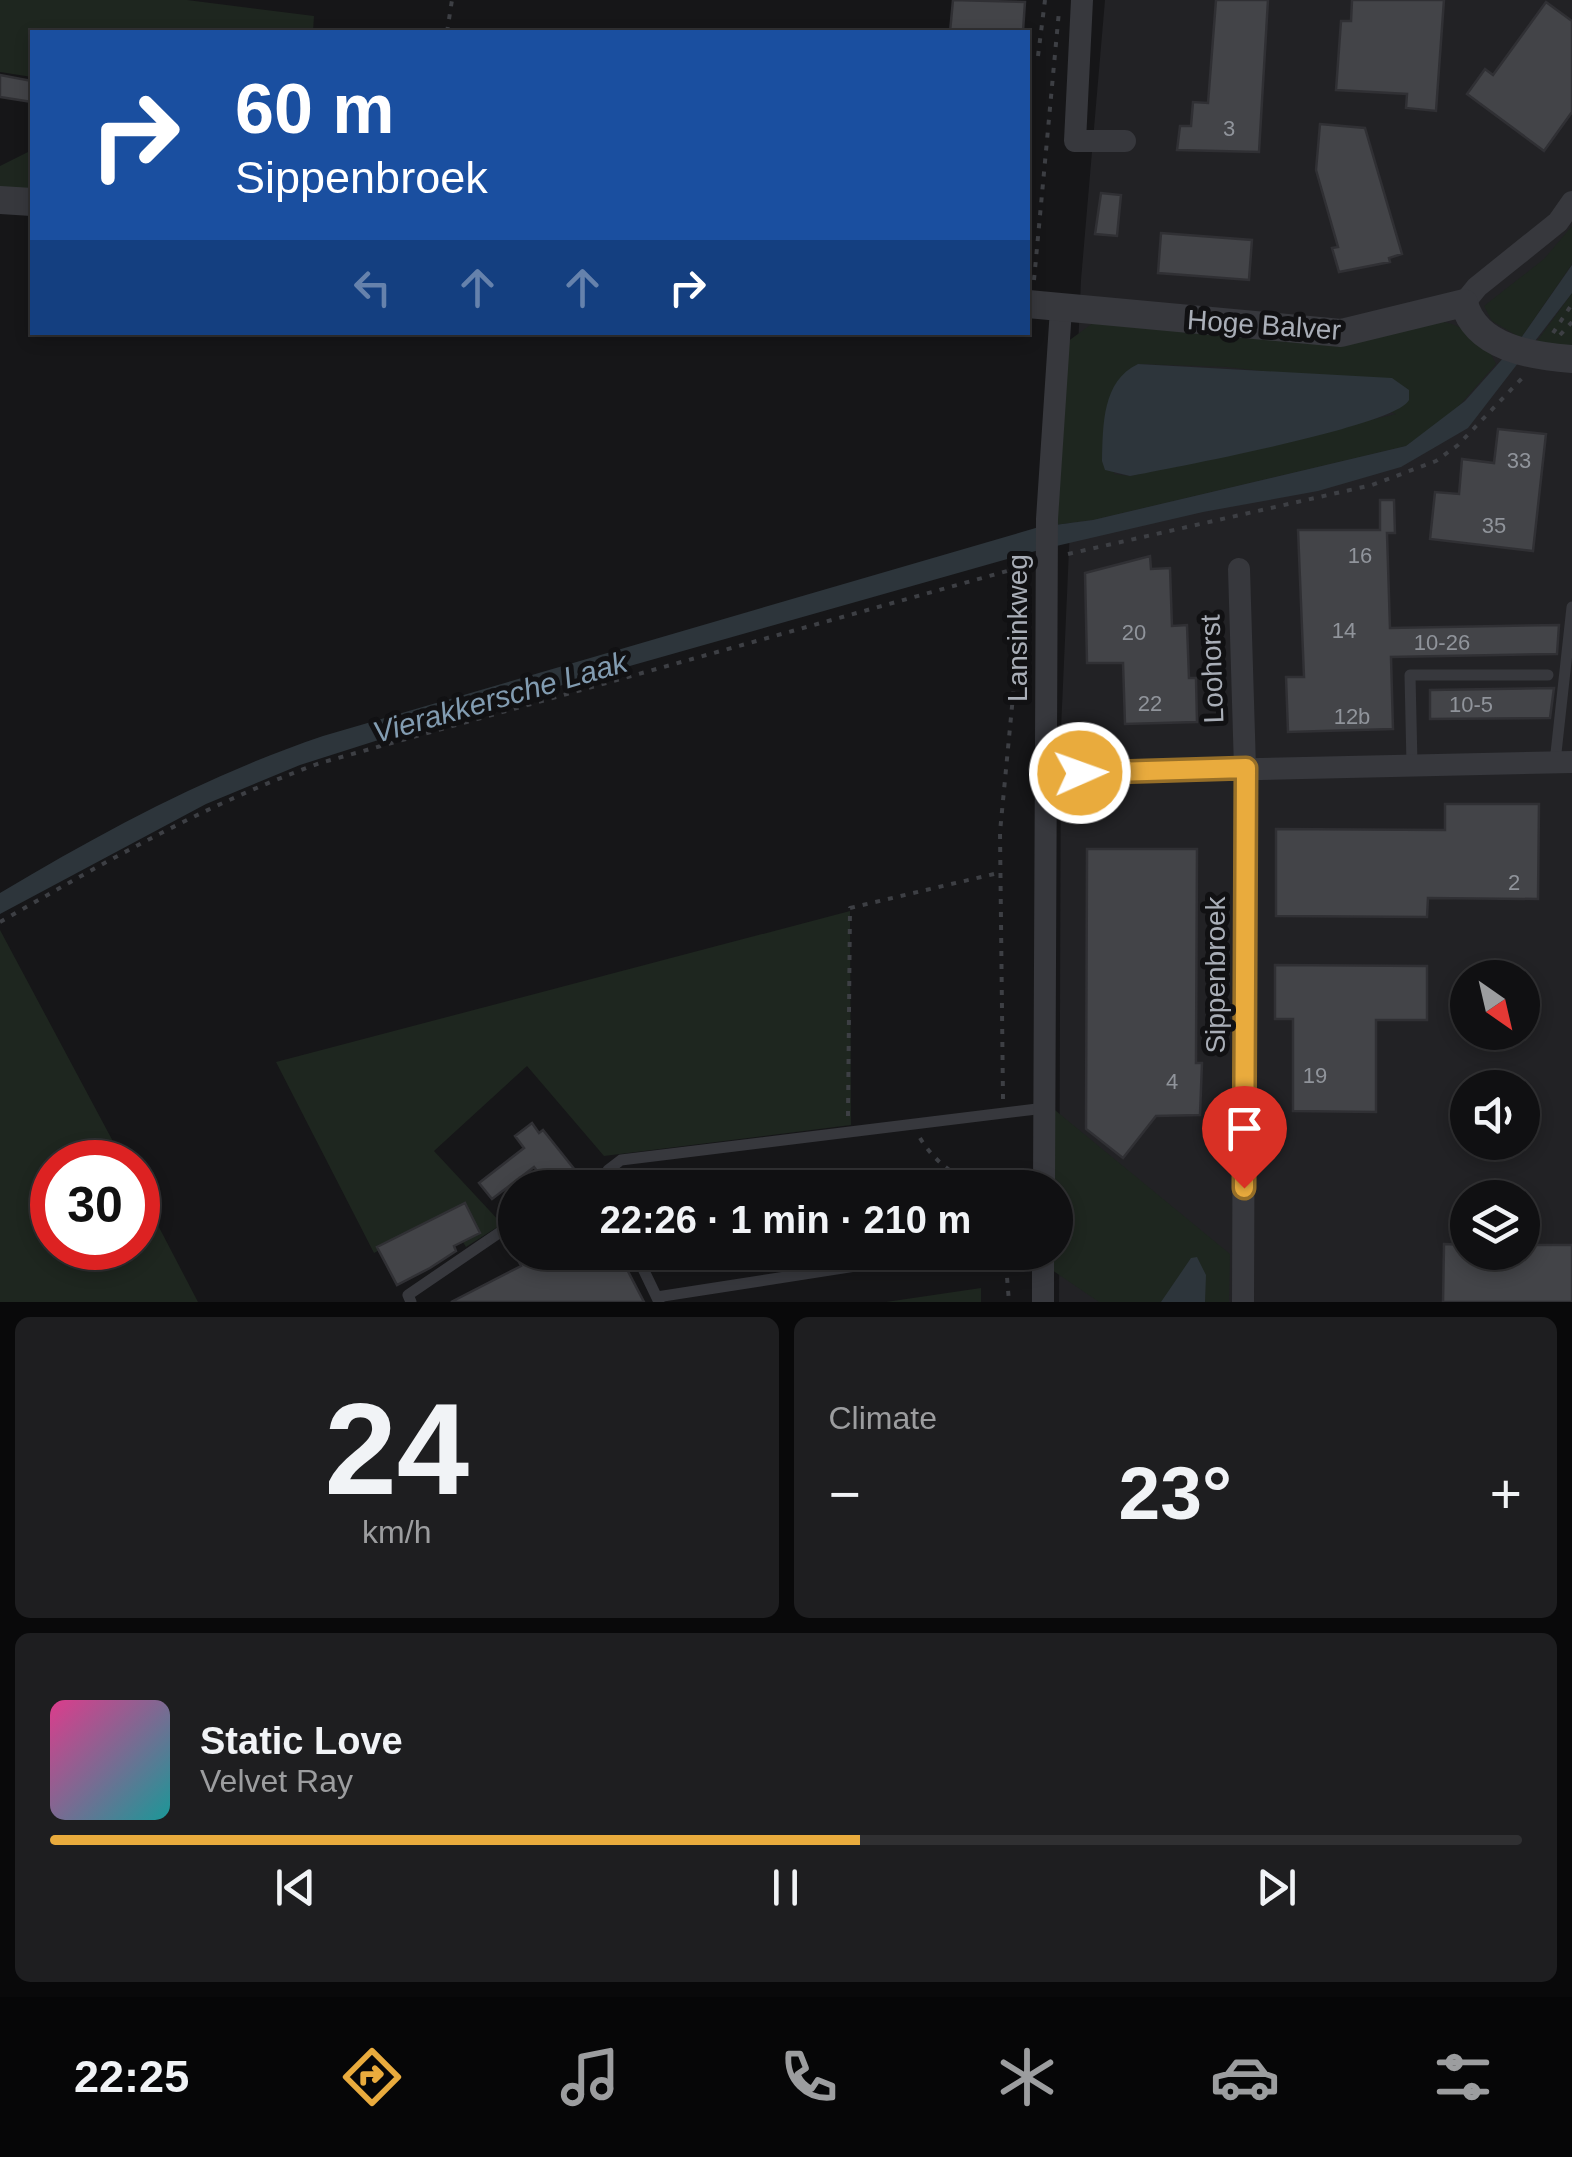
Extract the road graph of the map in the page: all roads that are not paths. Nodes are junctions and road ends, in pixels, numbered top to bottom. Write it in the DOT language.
graph roads {
  1 [pos="1082,0"];
  2 [pos="1125,141"];
  3 [pos="0,200"];
  4 [pos="30,202"];
  5 [pos="1572,202"];
  6 [pos="1464,303"];
  7 [pos="1030,305"];
  8 [pos="1061,309"];
  9 [pos="1572,359"];
  10 [pos="1239,569"];
  11 [pos="1572,606"];
  12 [pos="1548,675"];
  13 [pos="1564,762"];
  14 [pos="1412,764"];
  15 [pos="1246,768"];
  16 [pos="1080,773"];
  17 [pos="1045,1108"];
  18 [pos="608,1170"];
  19 [pos="1044,1170"];
  20 [pos="498,1233"];
  21 [pos="643,1270"];
  22 [pos="835,1270"];
  23 [pos="1043,1270"];
  24 [pos="658,1300"];
  25 [pos="412,1302"];
  26 [pos="1043,1302"];
  27 [pos="1243,1302"];
  1 -- 2 [label="street"];
  3 -- 4 [label="street"];
  5 -- 6 [label="street"];
  6 -- 8 [label="street, Hoge Balver"];
  6 -- 9 [label="street"];
  7 -- 8 [label="street, Hoge Balver"];
  8 -- 17 [label="street, Lansinkweg"];
  10 -- 15 [label="street, Loohorst"];
  11 -- 13 [label="lane"];
  12 -- 14 [label="lane"];
  13 -- 14 [label="street"];
  14 -- 15 [label="street"];
  15 -- 16 [label="street"];
  15 -- 27 [label="street, Sippenbroek"];
  17 -- 18 [label="lane"];
  17 -- 19 [label="street, Lansinkweg"];
  20 -- 25 [label="lane"];
  21 -- 24 [label="lane"];
  22 -- 24 [label="lane"];
  23 -- 26 [label="street"];
}
